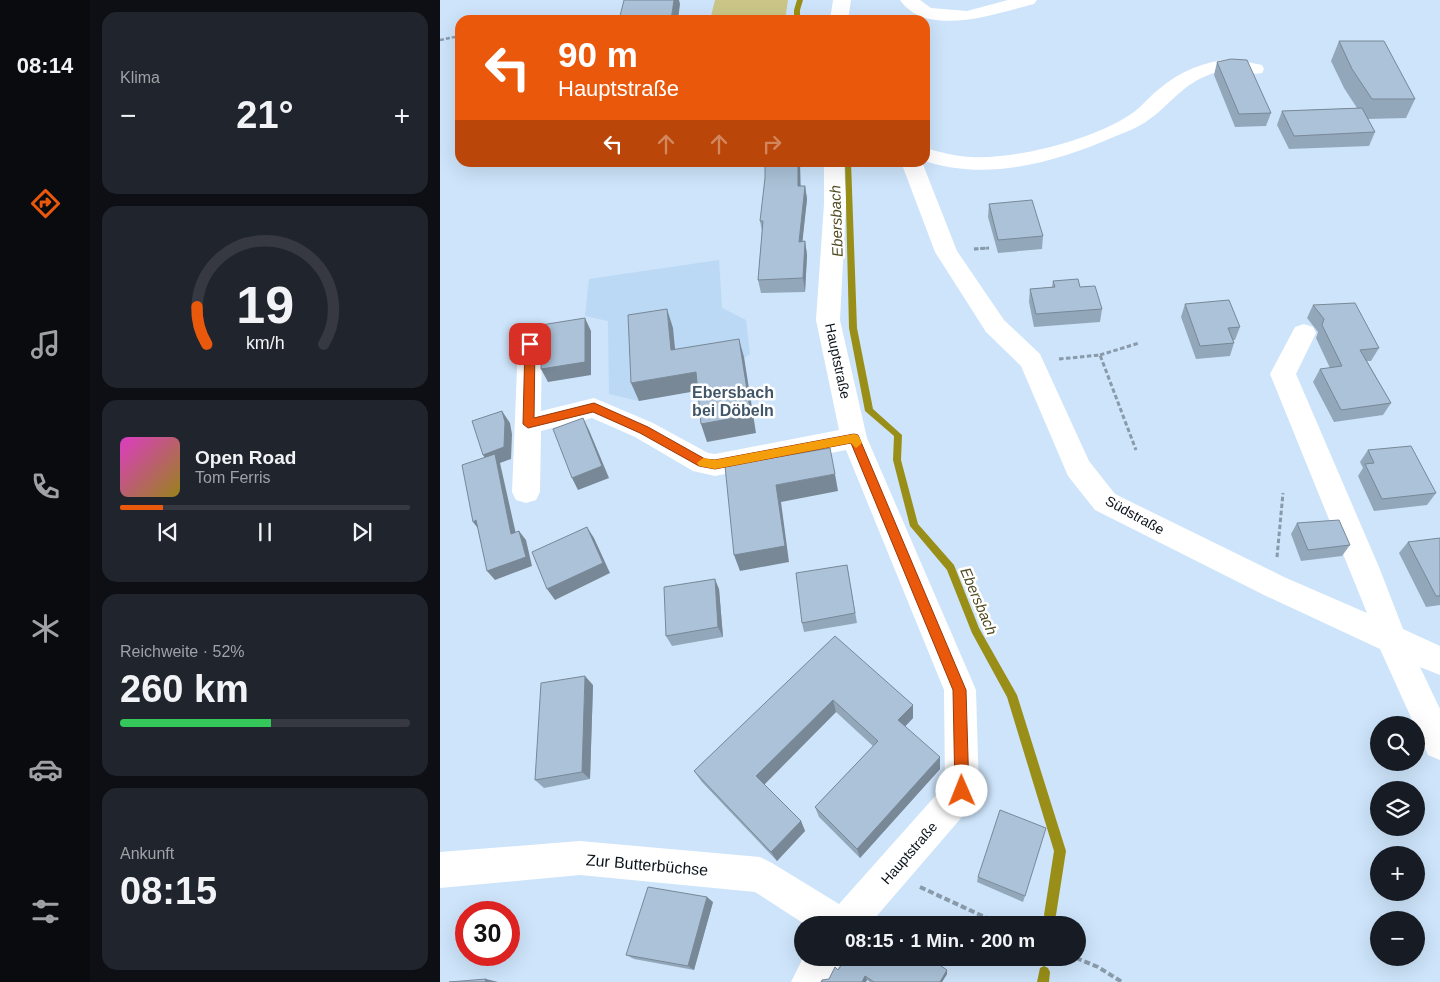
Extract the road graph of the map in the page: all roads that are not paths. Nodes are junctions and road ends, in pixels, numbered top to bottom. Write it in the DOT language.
graph roads {
  1 [pos="842,0"];
  2 [pos="909,0"];
  3 [pos="1028,0"];
  4 [pos="985,5"];
  5 [pos="840,15"];
  6 [pos="1255,70"];
  7 [pos="930,155"];
  8 [pos="834,167"];
  9 [pos="912,167"];
  10 [pos="1304,333"];
  11 [pos="530,344"];
  12 [pos="528,424"];
  13 [pos="854,438"];
  14 [pos="526,492"];
  15 [pos="1392,641"];
  16 [pos="1440,661"];
  17 [pos="1440,744"];
  18 [pos="440,870"];
  19 [pos="825,916"];
  20 [pos="853,916"];
  21 [pos="819,966"];
  22 [pos="810,982"];
  1 -- 5 [label="street"];
  2 -- 4 [label="street"];
  3 -- 4 [label="street"];
  6 -- 7 [label="street"];
  8 -- 13 [label="street, Hauptstraße"];
  9 -- 15 [label="street, Südstraße"];
  10 -- 15 [label="street"];
  11 -- 12 [label="street"];
  12 -- 13 [label="street"];
  12 -- 14 [label="street"];
  13 -- 20 [label="street, Hauptstraße"];
  15 -- 16 [label="street, Südstraße"];
  15 -- 17 [label="street"];
  18 -- 19 [label="street, Zur Butterbüchse"];
  21 -- 22 [label="street"];
}
